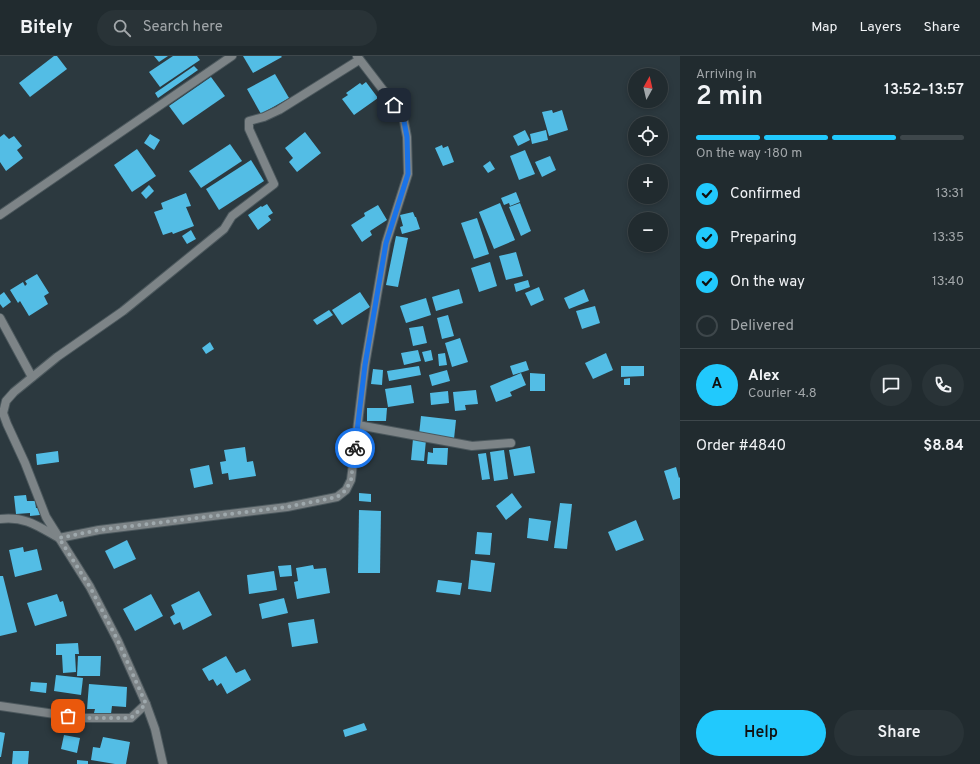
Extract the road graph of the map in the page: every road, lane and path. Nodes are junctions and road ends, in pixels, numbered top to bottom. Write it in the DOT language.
graph roads {
  1 [pos="232,56"];
  2 [pos="358,58"];
  3 [pos="0,215"];
  4 [pos="0,318"];
  5 [pos="32,377"];
  6 [pos="358,425"];
  7 [pos="510,443"];
  8 [pos="0,519"];
  9 [pos="59,538"];
  10 [pos="146,704"];
  11 [pos="0,706"];
  12 [pos="163,764"];
  1 -- 3 [label="street"];
  2 -- 5 [label="street"];
  2 -- 6 [label="street"];
  4 -- 5 [label="street"];
  5 -- 9 [label="street"];
  6 -- 7 [label="street"];
  6 -- 9 [label="street"];
  8 -- 9 [label="street"];
  9 -- 10 [label="street"];
  10 -- 11 [label="street"];
  10 -- 12 [label="street"];
}
